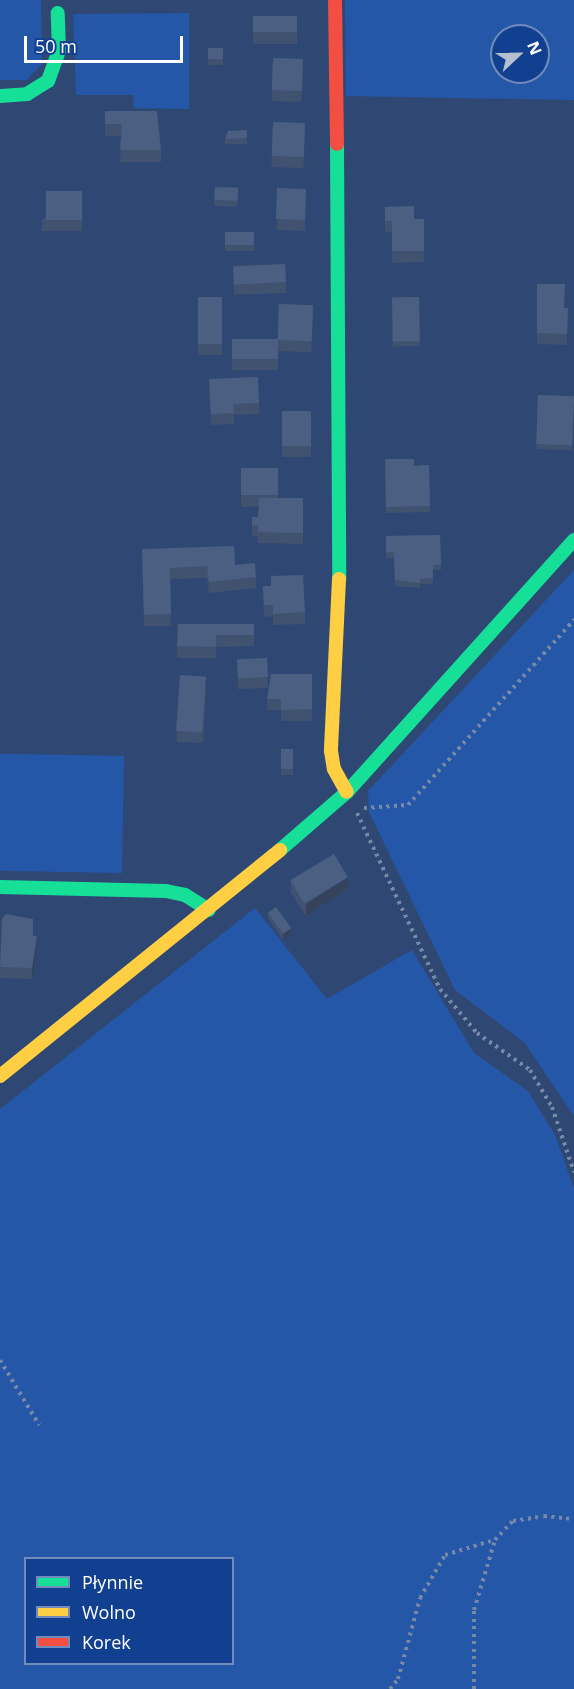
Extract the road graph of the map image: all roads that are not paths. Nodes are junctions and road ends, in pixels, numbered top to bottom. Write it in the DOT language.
graph roads {
  1 [pos="335,0"];
  2 [pos="58,14"];
  3 [pos="0,96"];
  4 [pos="574,540"];
  5 [pos="347,792"];
  6 [pos="0,887"];
  7 [pos="209,910"];
  8 [pos="0,1076"];
  1 -- 5 [label="street"];
  2 -- 3 [label="street"];
  4 -- 5 [label="street"];
  5 -- 7 [label="street"];
  6 -- 7 [label="street"];
  7 -- 8 [label="street"];
}
